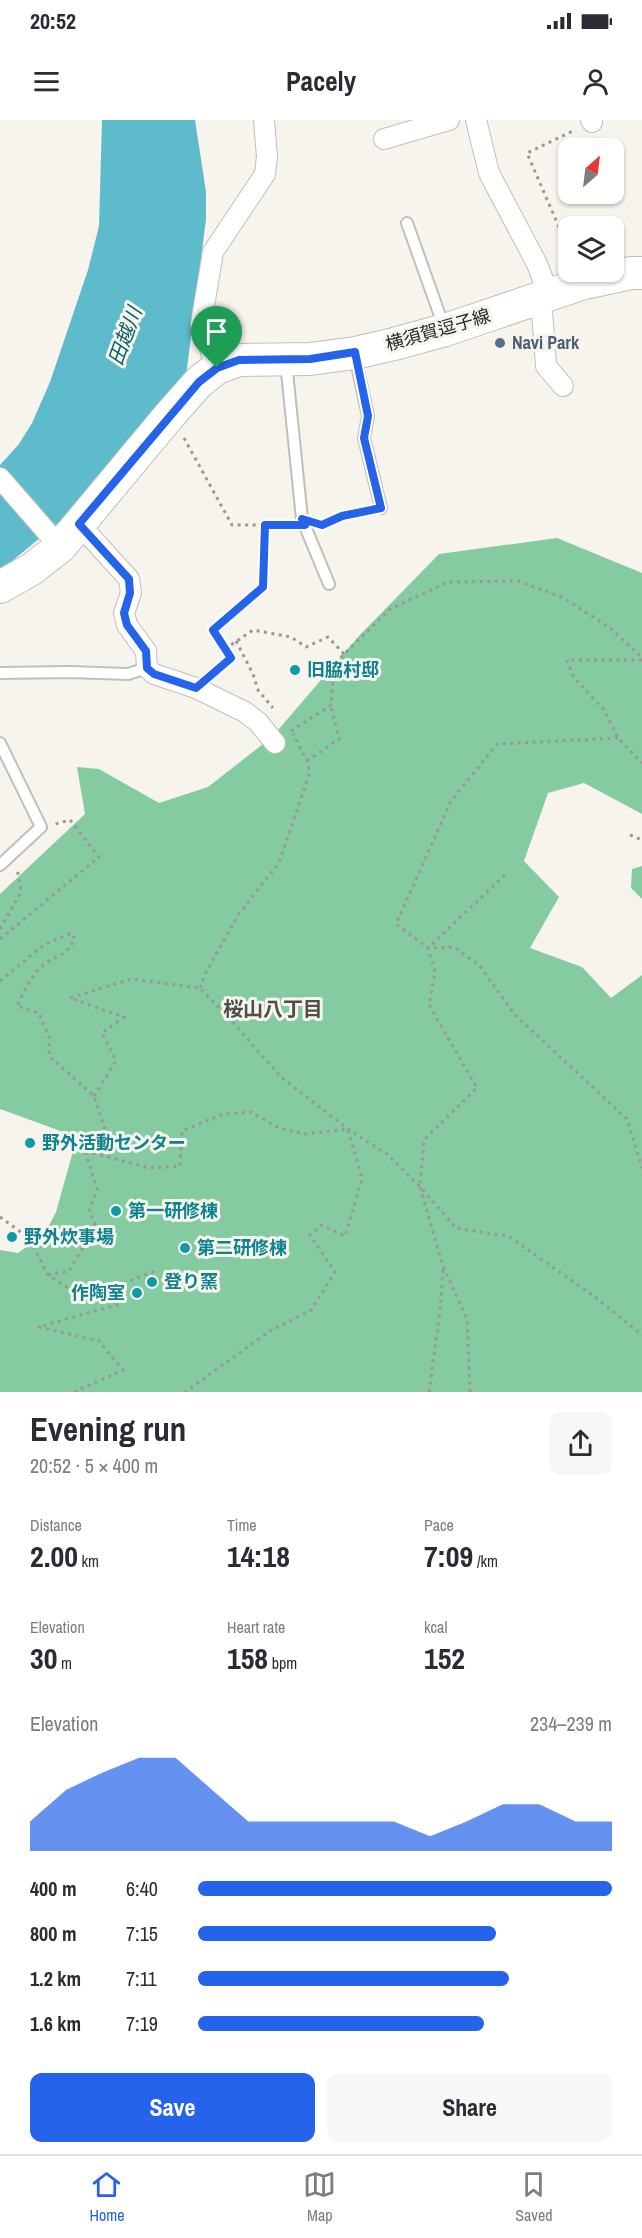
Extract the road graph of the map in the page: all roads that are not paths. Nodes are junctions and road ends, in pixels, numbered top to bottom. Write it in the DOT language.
graph roads {
  1 [pos="264,120"];
  2 [pos="449,120"];
  3 [pos="476,120"];
  4 [pos="393,131"];
  5 [pos="407,223"];
  6 [pos="642,273"];
  7 [pos="545,296"];
  8 [pos="445,330"];
  9 [pos="355,352"];
  10 [pos="285,359"];
  11 [pos="217,368"];
  12 [pos="562,386"];
  13 [pos="0,478"];
  14 [pos="381,508"];
  15 [pos="63,536"];
  16 [pos="329,584"];
  17 [pos="0,587"];
  18 [pos="147,668"];
  19 [pos="0,673"];
  20 [pos="0,743"];
  21 [pos="275,744"];
  22 [pos="3,862"];
  1 -- 11 [label="street"];
  2 -- 4 [label="street"];
  3 -- 7 [label="street"];
  5 -- 8 [label="lane"];
  6 -- 7 [label="main road, 横須賀逗子線"];
  7 -- 8 [label="main road, 横須賀逗子線"];
  7 -- 12 [label="street"];
  8 -- 9 [label="main road, 横須賀逗子線"];
  9 -- 10 [label="main road, 横須賀逗子線"];
  9 -- 14 [label="lane"];
  10 -- 11 [label="main road, 横須賀逗子線"];
  10 -- 16 [label="lane"];
  11 -- 15 [label="main road, 横須賀逗子線"];
  13 -- 15 [label="street"];
  15 -- 17 [label="main road, 横須賀逗子線"];
  15 -- 18 [label="street"];
  18 -- 19 [label="lane"];
  18 -- 21 [label="street"];
  20 -- 22 [label="lane"];
}
